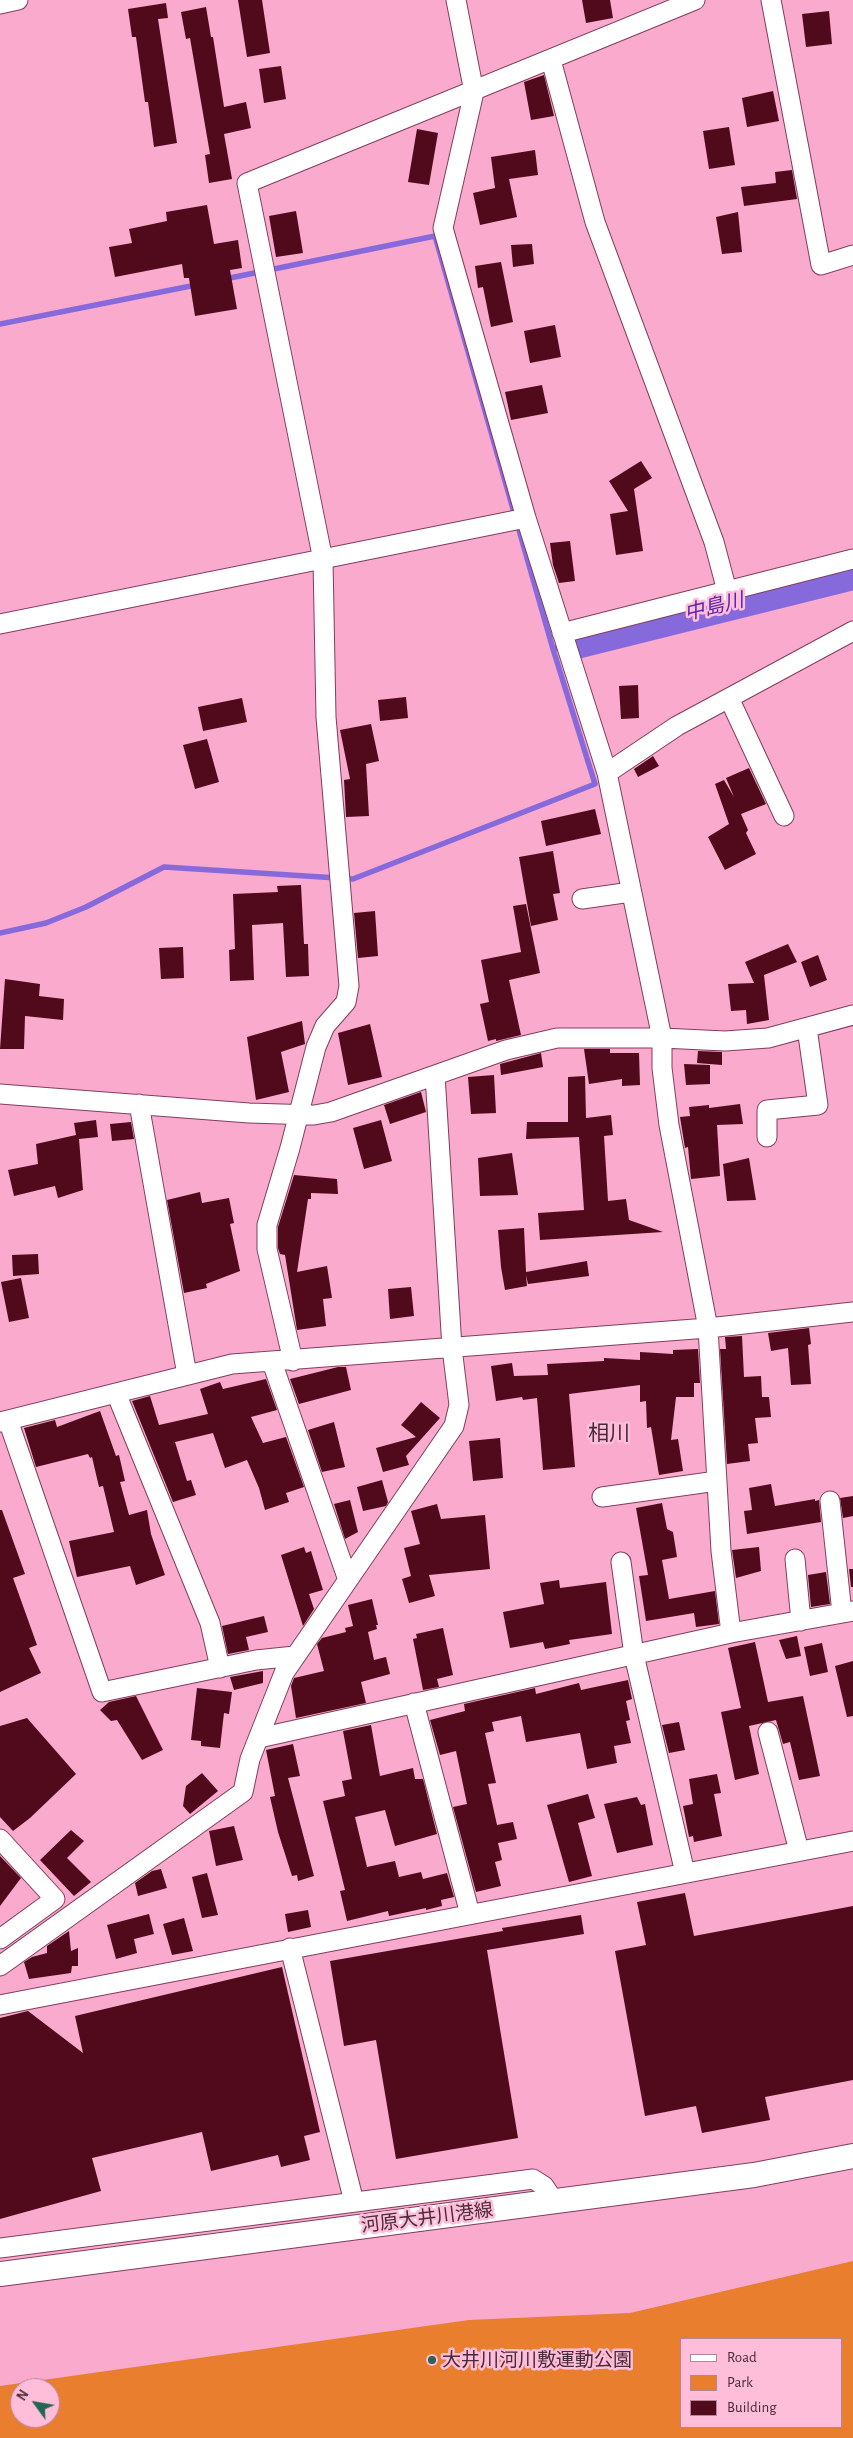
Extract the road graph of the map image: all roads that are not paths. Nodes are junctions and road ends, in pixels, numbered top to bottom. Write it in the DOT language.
graph roads {
  1 [pos="18,0"];
  2 [pos="456,0"];
  3 [pos="695,0"];
  4 [pos="771,0"];
  5 [pos="0,4"];
  6 [pos="551,60"];
  7 [pos="474,92"];
  8 [pos="853,255"];
  9 [pos="526,518"];
  10 [pos="853,559"];
  11 [pos="323,560"];
  12 [pos="727,591"];
  13 [pos="0,624"];
  14 [pos="853,630"];
  15 [pos="563,634"];
  16 [pos="729,698"];
  17 [pos="607,774"];
  18 [pos="784,816"];
  19 [pos="631,892"];
  20 [pos="582,899"];
  21 [pos="853,1015"];
  22 [pos="807,1028"];
  23 [pos="662,1038"];
  24 [pos="435,1074"];
  25 [pos="0,1094"];
  26 [pos="139,1104"];
  27 [pos="299,1114"];
  28 [pos="767,1137"];
  29 [pos="853,1312"];
  30 [pos="708,1328"];
  31 [pos="452,1348"];
  32 [pos="293,1361"];
  33 [pos="272,1362"];
  34 [pos="187,1375"];
  35 [pos="116,1393"];
  36 [pos="4,1421"];
  37 [pos="717,1481"];
  38 [pos="602,1497"];
  39 [pos="830,1501"];
  40 [pos="795,1559"];
  41 [pos="621,1562"];
  42 [pos="348,1580"];
  43 [pos="848,1612"];
  44 [pos="801,1621"];
  45 [pos="731,1633"];
  46 [pos="634,1655"];
  47 [pos="296,1656"];
  48 [pos="220,1668"];
  49 [pos="414,1703"];
  50 [pos="768,1732"];
  51 [pos="259,1738"];
  52 [pos="0,1839"];
  53 [pos="853,1841"];
  54 [pos="799,1851"];
  55 [pos="685,1873"];
  56 [pos="470,1914"];
  57 [pos="0,1939"];
  58 [pos="290,1948"];
  59 [pos="0,1966"];
  60 [pos="0,2005"];
  61 [pos="853,2156"];
  62 [pos="554,2201"];
  63 [pos="354,2202"];
  64 [pos="0,2248"];
  65 [pos="0,2274"];
  1 -- 5 [label="street"];
  2 -- 7 [label="street"];
  3 -- 6 [label="street"];
  4 -- 8 [label="street"];
  6 -- 7 [label="street"];
  6 -- 12 [label="street"];
  7 -- 9 [label="street"];
  7 -- 11 [label="street"];
  9 -- 11 [label="street"];
  9 -- 15 [label="street"];
  10 -- 12 [label="street"];
  11 -- 13 [label="street"];
  11 -- 27 [label="street"];
  12 -- 15 [label="street"];
  14 -- 16 [label="street"];
  15 -- 17 [label="street"];
  16 -- 17 [label="street"];
  16 -- 18 [label="street"];
  17 -- 19 [label="street"];
  19 -- 20 [label="street"];
  19 -- 23 [label="street"];
  21 -- 22 [label="street"];
  22 -- 23 [label="street"];
  22 -- 28 [label="street"];
  23 -- 24 [label="street"];
  23 -- 30 [label="street"];
  24 -- 27 [label="street"];
  24 -- 31 [label="street"];
  25 -- 26 [label="street"];
  26 -- 27 [label="street"];
  26 -- 34 [label="street"];
  27 -- 32 [label="street"];
  29 -- 30 [label="street"];
  30 -- 31 [label="street"];
  30 -- 37 [label="street"];
  31 -- 32 [label="street"];
  31 -- 42 [label="street"];
  32 -- 33 [label="street"];
  33 -- 34 [label="street"];
  33 -- 42 [label="street"];
  34 -- 35 [label="street"];
  35 -- 36 [label="street"];
  35 -- 48 [label="street"];
  36 -- 48 [label="street"];
  37 -- 38 [label="street"];
  37 -- 45 [label="street"];
  39 -- 43 [label="street"];
  40 -- 44 [label="street"];
  41 -- 46 [label="street"];
  42 -- 47 [label="street"];
  43 -- 44 [label="street"];
  44 -- 45 [label="street"];
  45 -- 46 [label="street"];
  46 -- 49 [label="street"];
  46 -- 55 [label="street"];
  47 -- 48 [label="street"];
  47 -- 51 [label="street"];
  49 -- 51 [label="street"];
  49 -- 56 [label="street"];
  50 -- 54 [label="street"];
  51 -- 59 [label="street"];
  52 -- 57 [label="street"];
  53 -- 54 [label="street"];
  54 -- 55 [label="street"];
  55 -- 56 [label="street"];
  56 -- 58 [label="street"];
  58 -- 60 [label="street"];
  58 -- 63 [label="street"];
  61 -- 62 [label="main road, 河原大井川港線"];
  62 -- 63 [label="street"];
  62 -- 65 [label="main road, 河原大井川港線"];
  63 -- 64 [label="street"];
}
